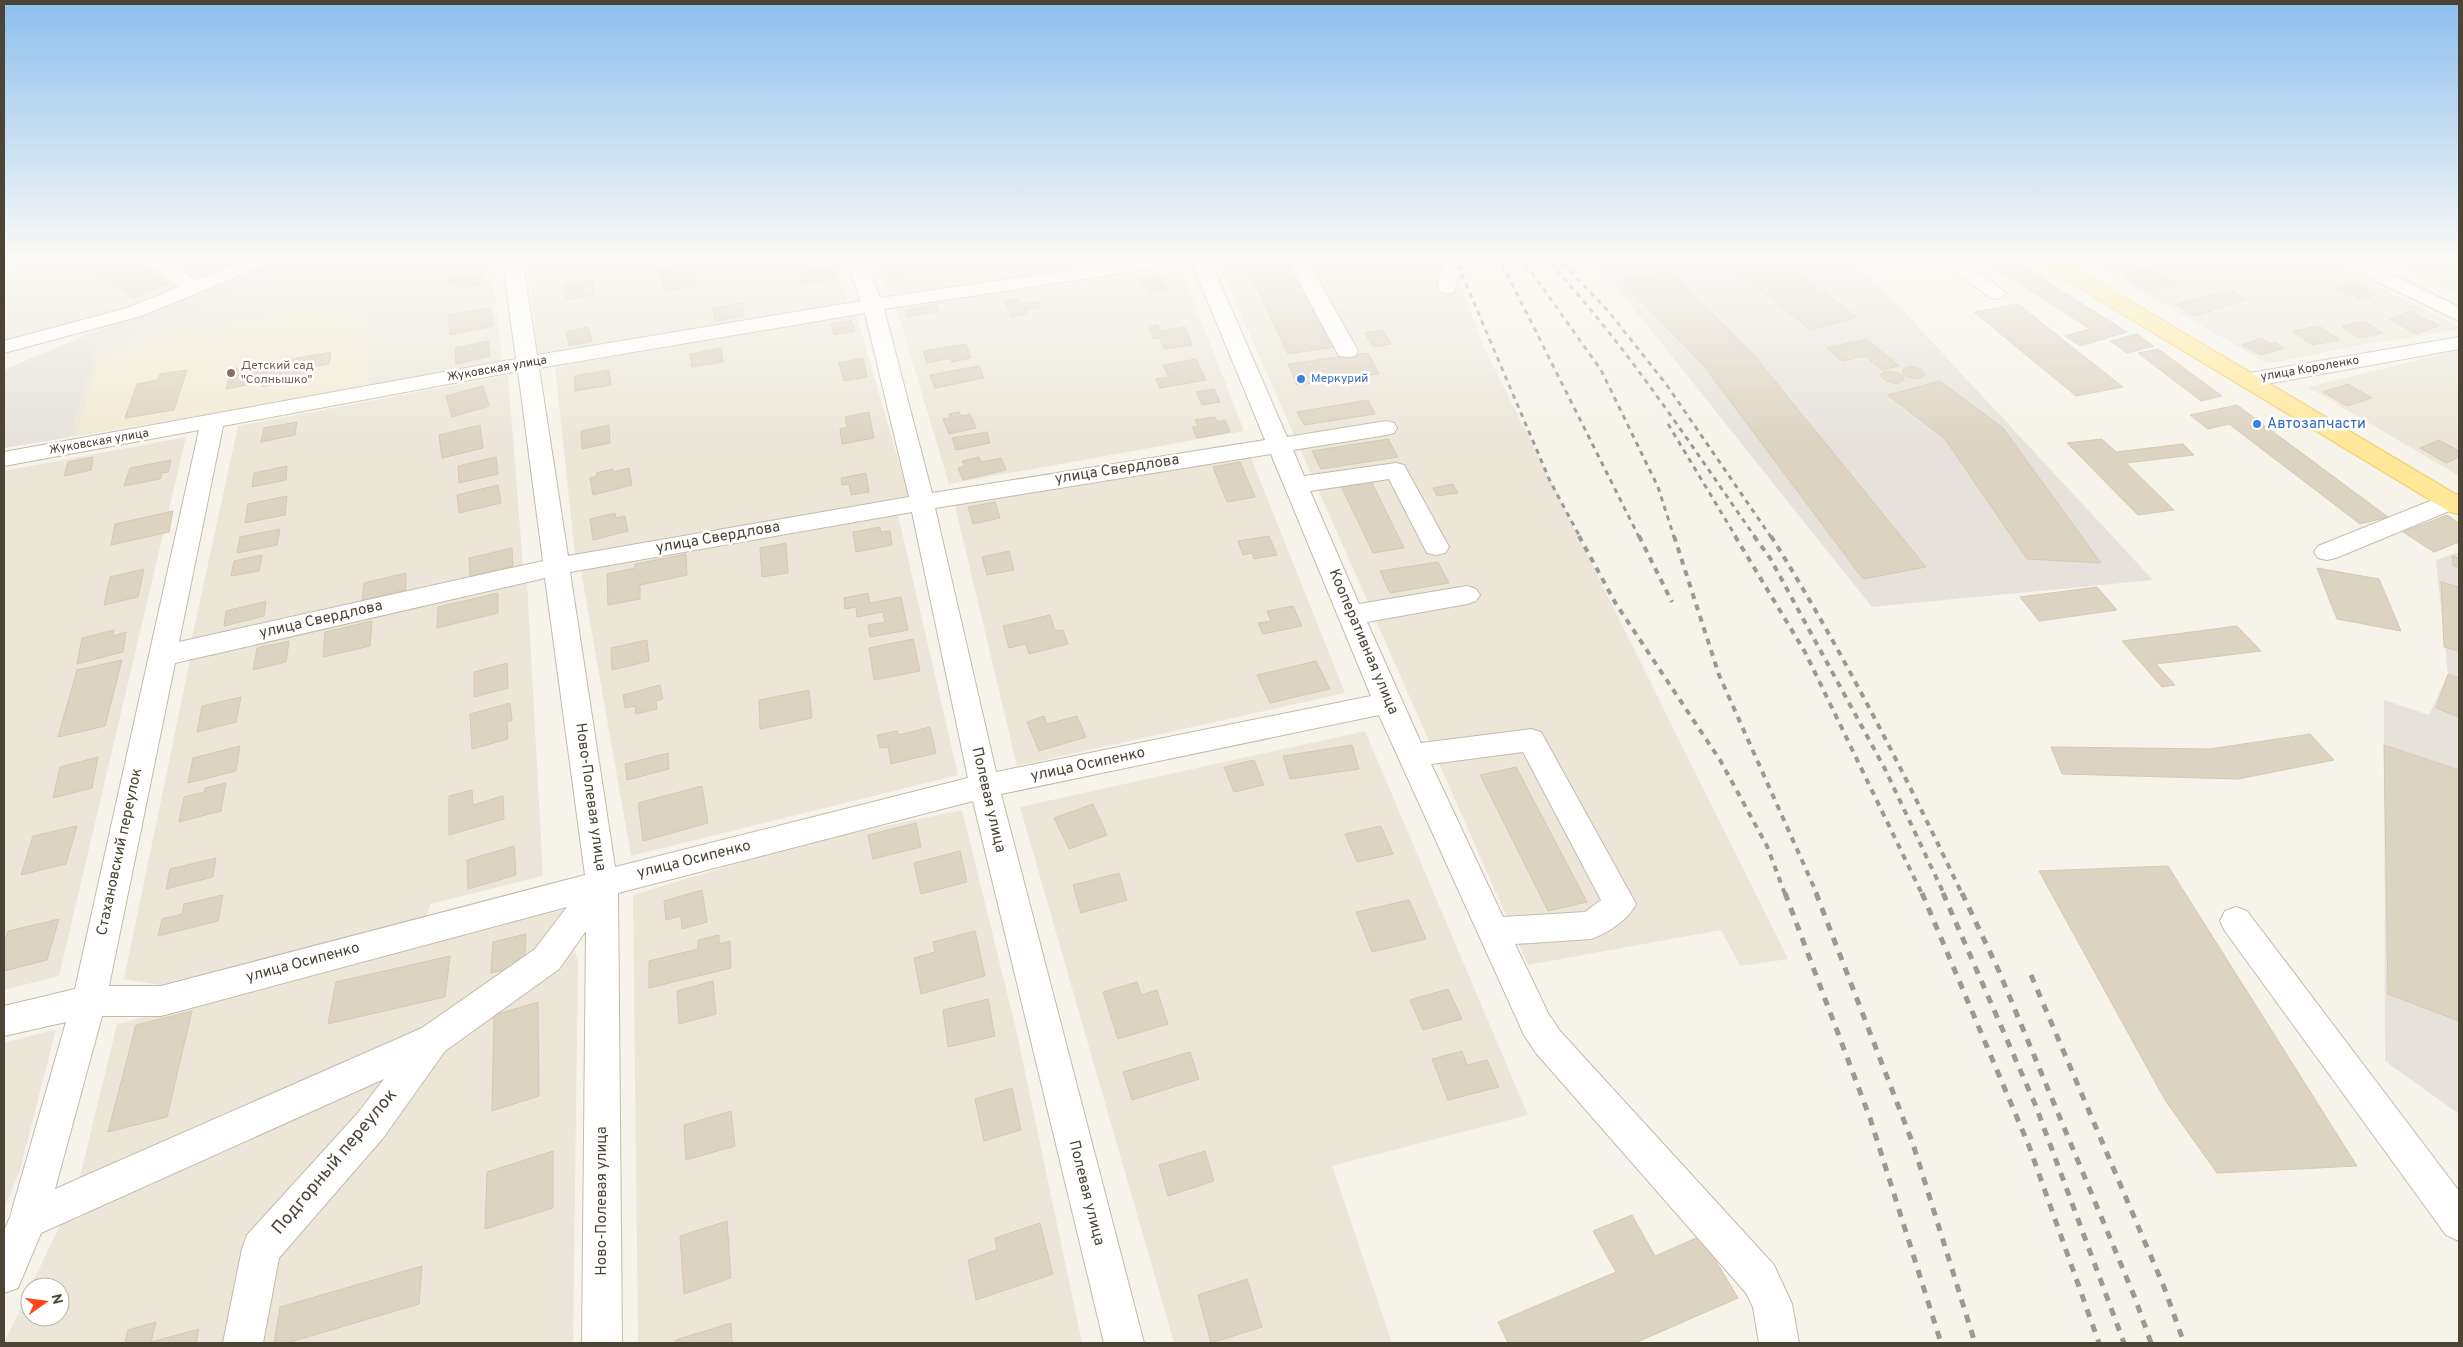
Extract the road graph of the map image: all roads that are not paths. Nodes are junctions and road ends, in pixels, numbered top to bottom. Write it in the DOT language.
graph roads {
  1 [pos="109,319"];
  2 [pos="521,319"];
  3 [pos="795,319"];
  4 [pos="876,319"];
  5 [pos="1226,319"];
  6 [pos="1329,319"];
  7 [pos="2146,319"];
  8 [pos="2459,343"];
  9 [pos="4,347"];
  10 [pos="1347,351"];
  11 [pos="528,363"];
  12 [pos="2250,380"];
  13 [pos="212,422"];
  14 [pos="1386,428"];
  15 [pos="1280,444"];
  16 [pos="4,459"];
  17 [pos="1297,485"];
  18 [pos="922,502"];
  19 [pos="2455,503"];
  20 [pos="1436,547"];
  21 [pos="2327,552"];
  22 [pos="558,566"];
  23 [pos="1467,595"];
  24 [pos="1351,615"];
  25 [pos="161,656"];
  26 [pos="1388,703"];
  27 [pos="1413,755"];
  28 [pos="984,786"];
  29 [pos="602,884"];
  30 [pos="2236,921"];
  31 [pos="1494,931"];
  32 [pos="89,1001"];
  33 [pos="4,1021"];
  34 [pos="433,1040"];
  35 [pos="28,1220"];
  36 [pos="2459,1222"];
  37 [pos="4,1274"];
  38 [pos="243,1343"];
  39 [pos="602,1343"];
  40 [pos="1124,1343"];
  41 [pos="1779,1343"];
  1 -- 9 [label="street"];
  2 -- 11 [label="street, Ново-Полевая улица"];
  3 -- 11 [label="street, Жуковская улица"];
  4 -- 18 [label="street, Полевая улица"];
  5 -- 15 [label="street, Кооперативная улица"];
  6 -- 10 [label="street"];
  7 -- 12 [label="main road"];
  8 -- 12 [label="street, улица Короленко"];
  11 -- 13 [label="street, Жуковская улица"];
  11 -- 22 [label="street, Ново-Полевая улица"];
  12 -- 19 [label="main road"];
  13 -- 16 [label="street, Жуковская улица"];
  13 -- 25 [label="street, Стахановский переулок"];
  14 -- 15 [label="street, улица Свердлова"];
  15 -- 17 [label="street, Кооперативная улица"];
  15 -- 18 [label="street, улица Свердлова"];
  17 -- 20 [label="street"];
  17 -- 24 [label="street, Кооперативная улица"];
  18 -- 22 [label="street, улица Свердлова"];
  18 -- 28 [label="street, Полевая улица"];
  19 -- 21 [label="street"];
  22 -- 25 [label="street, улица Свердлова"];
  22 -- 29 [label="street, Ново-Полевая улица"];
  23 -- 24 [label="street"];
  24 -- 26 [label="street, Кооперативная улица"];
  25 -- 32 [label="street, Стахановский переулок"];
  26 -- 27 [label="street, Кооперативная улица"];
  26 -- 28 [label="street, улица Осипенко"];
  27 -- 31 [label="street, Кооперативная улица"];
  27 -- 31 [label="street"];
  28 -- 29 [label="street, улица Осипенко"];
  28 -- 40 [label="street, Полевая улица"];
  29 -- 32 [label="street, улица Осипенко"];
  29 -- 34 [label="street, Подгорный переулок"];
  29 -- 39 [label="street, Ново-Полевая улица"];
  30 -- 36 [label="street"];
  31 -- 41 [label="street, Кооперативная улица"];
  32 -- 33 [label="street, улица Осипенко"];
  32 -- 35 [label="street, Стахановский переулок"];
  34 -- 35 [label="street"];
  34 -- 38 [label="street, Подгорный переулок"];
  35 -- 37 [label="street, Стахановский переулок"];
}
